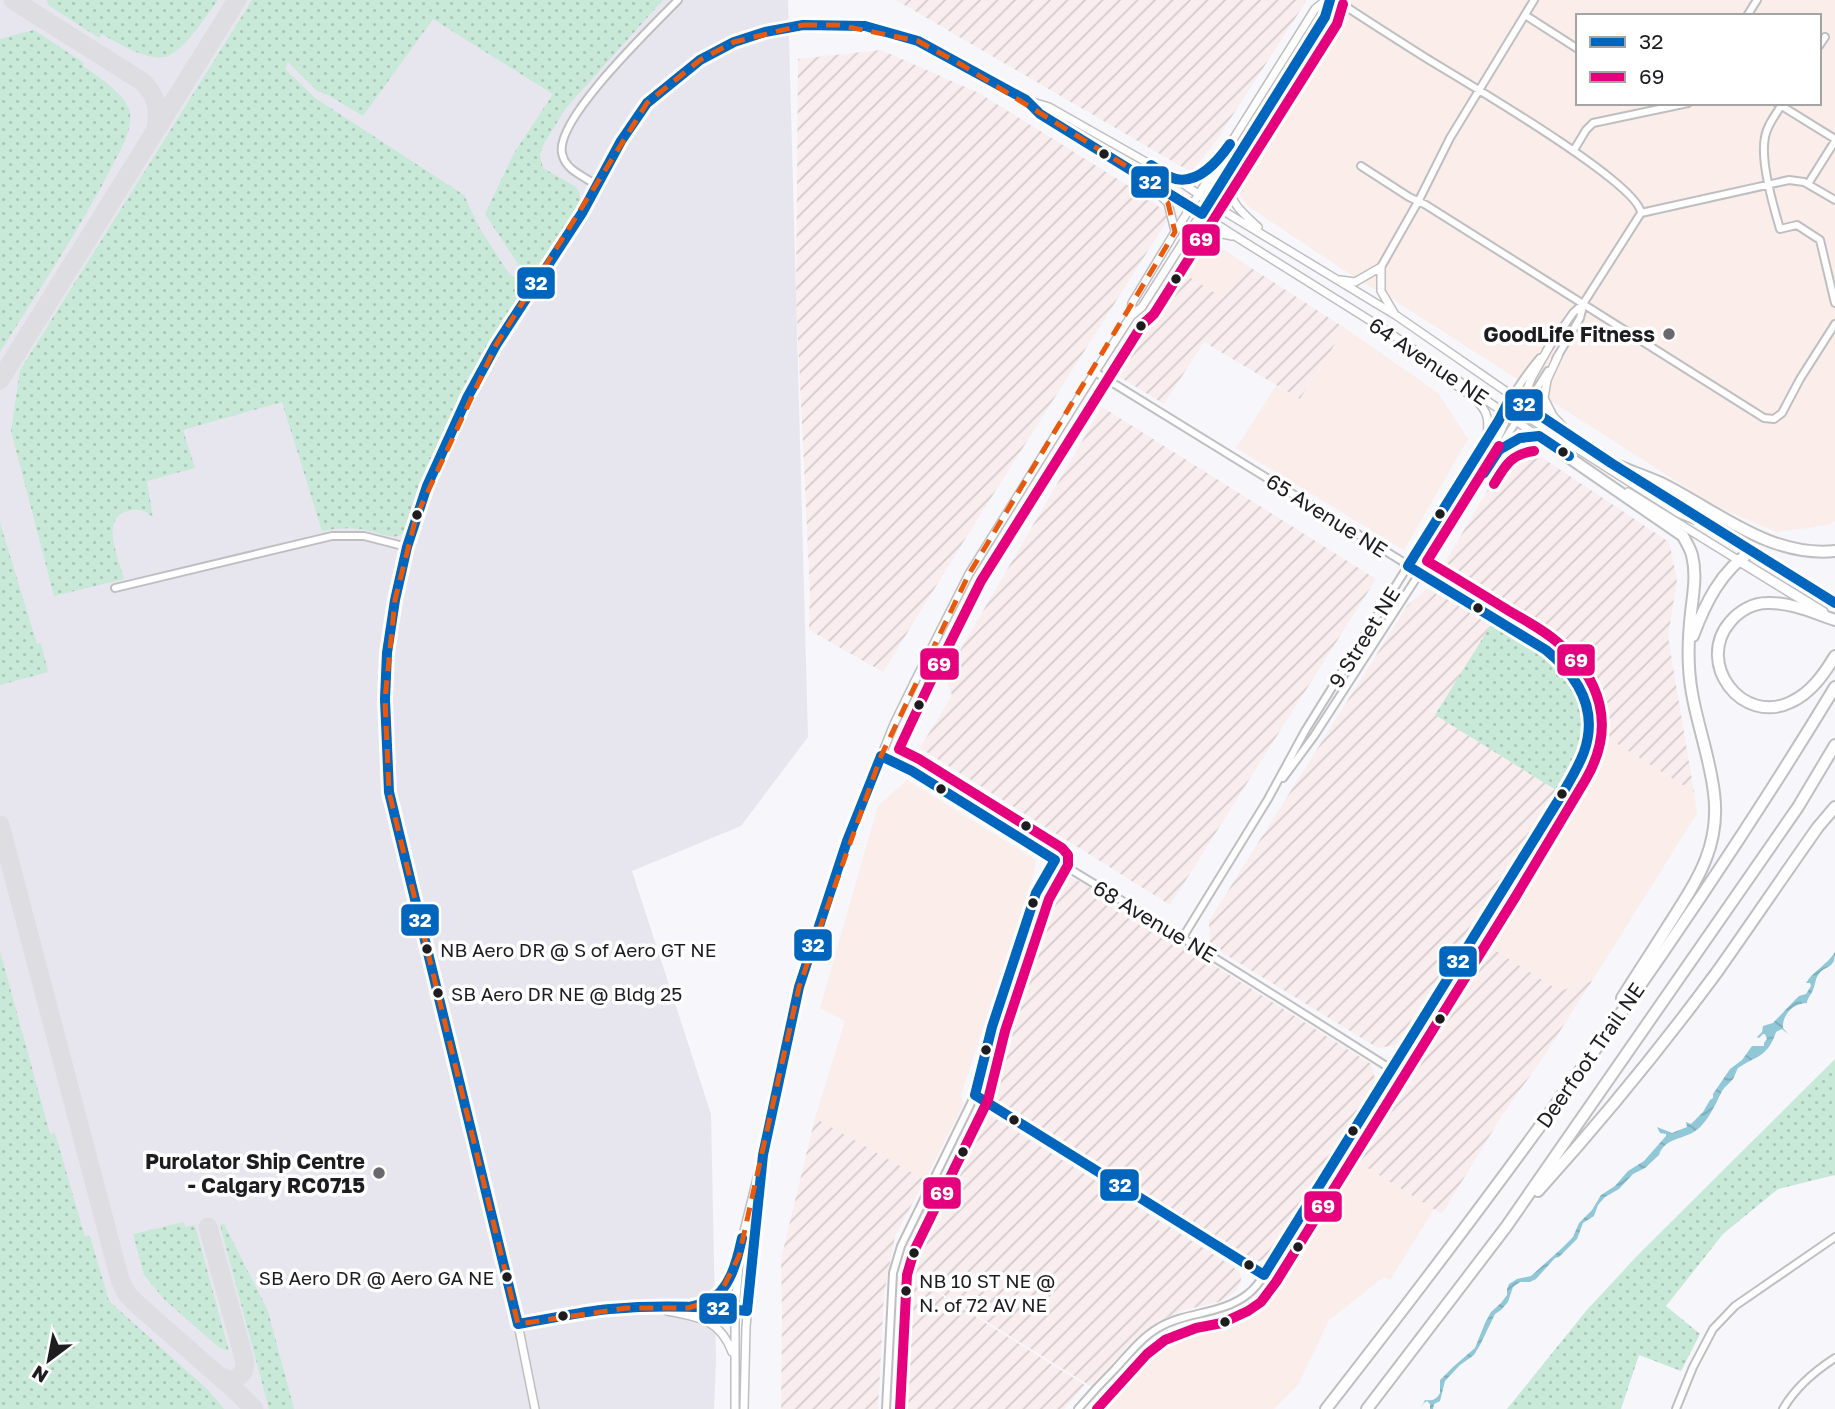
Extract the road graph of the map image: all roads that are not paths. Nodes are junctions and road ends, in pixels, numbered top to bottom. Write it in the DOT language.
graph roads {
  1 [pos="678,0"];
  2 [pos="1328,0"];
  3 [pos="1336,0"];
  4 [pos="1534,0"];
  5 [pos="1525,15"];
  6 [pos="1825,37"];
  7 [pos="1821,43"];
  8 [pos="1576,48"];
  9 [pos="1264,90"];
  10 [pos="1478,90"];
  11 [pos="1026,100"];
  12 [pos="1780,105"];
  13 [pos="1782,105"];
  14 [pos="1659,106"];
  15 [pos="1835,140"];
  16 [pos="1574,150"];
  17 [pos="1225,152"];
  18 [pos="1361,166"];
  19 [pos="1230,169"];
  20 [pos="1139,174"];
  21 [pos="1176,179"];
  22 [pos="1768,184"];
  23 [pos="1808,184"];
  24 [pos="597,185"];
  25 [pos="1205,198"];
  26 [pos="1419,200"];
  27 [pos="1835,200"];
  28 [pos="1191,207"];
  29 [pos="1641,213"];
  30 [pos="1202,214"];
  31 [pos="1175,232"];
  32 [pos="1235,236"];
  33 [pos="1272,239"];
  34 [pos="1172,259"];
  35 [pos="1381,268"];
  36 [pos="1336,280"];
  37 [pos="1835,303"];
  38 [pos="1584,304"];
  39 [pos="1131,316"];
  40 [pos="1397,316"];
  41 [pos="1835,324"];
  42 [pos="1549,347"];
  43 [pos="1412,348"];
  44 [pos="1558,356"];
  45 [pos="1095,372"];
  46 [pos="1511,396"];
  47 [pos="1515,410"];
  48 [pos="1516,421"];
  49 [pos="1487,439"];
  50 [pos="1543,440"];
  51 [pos="1577,442"];
  52 [pos="1499,450"];
  53 [pos="1611,463"];
  54 [pos="1474,490"];
  55 [pos="1715,529"];
  56 [pos="407,547"];
  57 [pos="1752,551"];
  58 [pos="1835,551"];
  59 [pos="1738,560"];
  60 [pos="1408,566"];
  61 [pos="1421,573"];
  62 [pos="115,588"];
  63 [pos="1835,603"];
  64 [pos="1835,620"];
  65 [pos="1690,642"];
  66 [pos="1835,656"];
  67 [pos="1835,687"];
  68 [pos="1835,745"];
  69 [pos="881,756"];
  70 [pos="1268,799"];
  71 [pos="1835,807"];
  72 [pos="1055,860"];
  73 [pos="1183,937"];
  74 [pos="1584,1064"];
  75 [pos="1391,1069"];
  76 [pos="975,1095"];
  77 [pos="763,1155"];
  78 [pos="1506,1227"];
  79 [pos="1835,1237"];
  80 [pos="739,1256"];
  81 [pos="1264,1275"];
  82 [pos="649,1307"];
  83 [pos="688,1308"];
  84 [pos="734,1310"];
  85 [pos="747,1311"];
  86 [pos="518,1324"];
  87 [pos="1835,1358"];
  88 [pos="734,1359"];
  89 [pos="535,1409"];
  90 [pos="735,1409"];
  91 [pos="744,1409"];
  92 [pos="886,1409"];
  93 [pos="1078,1409"];
  94 [pos="1326,1409"];
  95 [pos="1367,1409"];
  96 [pos="1676,1409"];
  97 [pos="1783,1409"];
  1 -- 24 [label="street"];
  2 -- 9 [label="street"];
  2 -- 19 [label="street"];
  3 -- 10 [label="street"];
  4 -- 5 [label="street"];
  5 -- 8 [label="street"];
  5 -- 10 [label="street"];
  6 -- 7 [label="street"];
  9 -- 17 [label="street"];
  9 -- 25 [label="street"];
  10 -- 16 [label="street"];
  10 -- 26 [label="street"];
  11 -- 20 [label="street, 64 Avenue NE"];
  11 -- 21 [label="street, 64 Avenue NE"];
  11 -- 24 [label="street, 64 Avenue NE"];
  12 -- 22 [label="street"];
  13 -- 15 [label="street"];
  14 -- 16 [label="street"];
  15 -- 23 [label="street"];
  16 -- 29 [label="street"];
  17 -- 21 [label="street"];
  17 -- 25 [label="street"];
  18 -- 26 [label="street"];
  19 -- 25 [label="street"];
  19 -- 33 [label="street"];
  20 -- 28 [label="street, 64 Avenue NE"];
  20 -- 31 [label="street"];
  21 -- 25 [label="street, 64 Avenue NE"];
  22 -- 23 [label="street"];
  22 -- 29 [label="street"];
  22 -- 37 [label="street"];
  23 -- 27 [label="street"];
  24 -- 56 [label="street, 64 Avenue NE"];
  25 -- 28 [label="street"];
  25 -- 30 [label="street"];
  25 -- 33 [label="street, 64 Avenue NE"];
  26 -- 35 [label="street"];
  26 -- 38 [label="street"];
  28 -- 30 [label="street, 64 Avenue NE"];
  28 -- 31 [label="street"];
  29 -- 38 [label="street, 9 Street NE"];
  30 -- 32 [label="street, 64 Avenue NE"];
  30 -- 34 [label="street"];
  31 -- 39 [label="street"];
  32 -- 34 [label="street"];
  32 -- 43 [label="street, 64 Avenue NE"];
  33 -- 36 [label="street, 64 Avenue NE"];
  34 -- 39 [label="street"];
  35 -- 36 [label="street"];
  35 -- 40 [label="street"];
  36 -- 40 [label="street, 64 Avenue NE"];
  38 -- 41 [label="street"];
  38 -- 42 [label="street, 9 Street NE"];
  38 -- 44 [label="street, 9 Street NE"];
  39 -- 45 [label="street"];
  40 -- 46 [label="street, 64 Avenue NE"];
  42 -- 46 [label="street, 9 Street NE"];
  42 -- 47 [label="street"];
  43 -- 47 [label="street, 64 Avenue NE"];
  43 -- 49 [label="street"];
  44 -- 47 [label="street, 9 Street NE"];
  44 -- 51 [label="street"];
  45 -- 60 [label="street, 65 Avenue NE"];
  45 -- 69 [label="street"];
  46 -- 47 [label="street, 64 Avenue NE"];
  46 -- 47 [label="street"];
  47 -- 48 [label="street, 64 Avenue NE"];
  47 -- 49 [label="street, 9 Street NE"];
  47 -- 51 [label="street, 64 Avenue NE"];
  47 -- 54 [label="street"];
  47 -- 55 [label="street"];
  48 -- 50 [label="street, 64 Avenue NE"];
  48 -- 52 [label="street, 9 Street NE"];
  49 -- 60 [label="street, 9 Street NE"];
  50 -- 52 [label="street"];
  50 -- 59 [label="street, 64 Avenue NE"];
  50 -- 65 [label="highway"];
  51 -- 53 [label="street, 64 Avenue NE"];
  52 -- 54 [label="street, 9 Street NE"];
  53 -- 55 [label="street, 64 Avenue NE"];
  53 -- 58 [label="highway"];
  54 -- 61 [label="street, 9 Street NE"];
  55 -- 57 [label="street, 64 Avenue NE"];
  56 -- 62 [label="street"];
  56 -- 86 [label="street, 64 Avenue NE"];
  57 -- 59 [label="highway"];
  57 -- 63 [label="main road, 64 Avenue NE"];
  59 -- 64 [label="main road, 64 Avenue NE"];
  59 -- 65 [label="highway"];
  60 -- 61 [label="street, 65 Avenue NE"];
  60 -- 70 [label="street, 9 Street NE"];
  61 -- 70 [label="street, 9 Street NE"];
  61 -- 75 [label="street, 65 Avenue NE"];
  64 -- 66 [label="highway"];
  65 -- 74 [label="highway"];
  67 -- 74 [label="highway, Deerfoot Trail NE"];
  68 -- 78 [label="highway, Deerfoot Trail NE"];
  69 -- 72 [label="street, 68 Avenue NE"];
  69 -- 77 [label="street"];
  70 -- 73 [label="street, 9 Street NE"];
  71 -- 78 [label="highway"];
  72 -- 73 [label="street, 68 Avenue NE"];
  72 -- 76 [label="street"];
  73 -- 75 [label="street, 68 Avenue NE"];
  74 -- 94 [label="highway, Deerfoot Trail NE"];
  75 -- 81 [label="street"];
  76 -- 81 [label="street"];
  76 -- 92 [label="street"];
  77 -- 80 [label="street"];
  77 -- 85 [label="street"];
  78 -- 95 [label="highway, Deerfoot Trail NE"];
  79 -- 96 [label="street"];
  80 -- 83 [label="street"];
  80 -- 84 [label="street"];
  81 -- 93 [label="street"];
  82 -- 83 [label="street"];
  82 -- 86 [label="street"];
  82 -- 88 [label="street"];
  83 -- 84 [label="street"];
  84 -- 85 [label="street"];
  84 -- 88 [label="street"];
  85 -- 91 [label="street"];
  86 -- 89 [label="street, 64 Avenue NE"];
  87 -- 97 [label="street"];
  88 -- 90 [label="street"];
}
